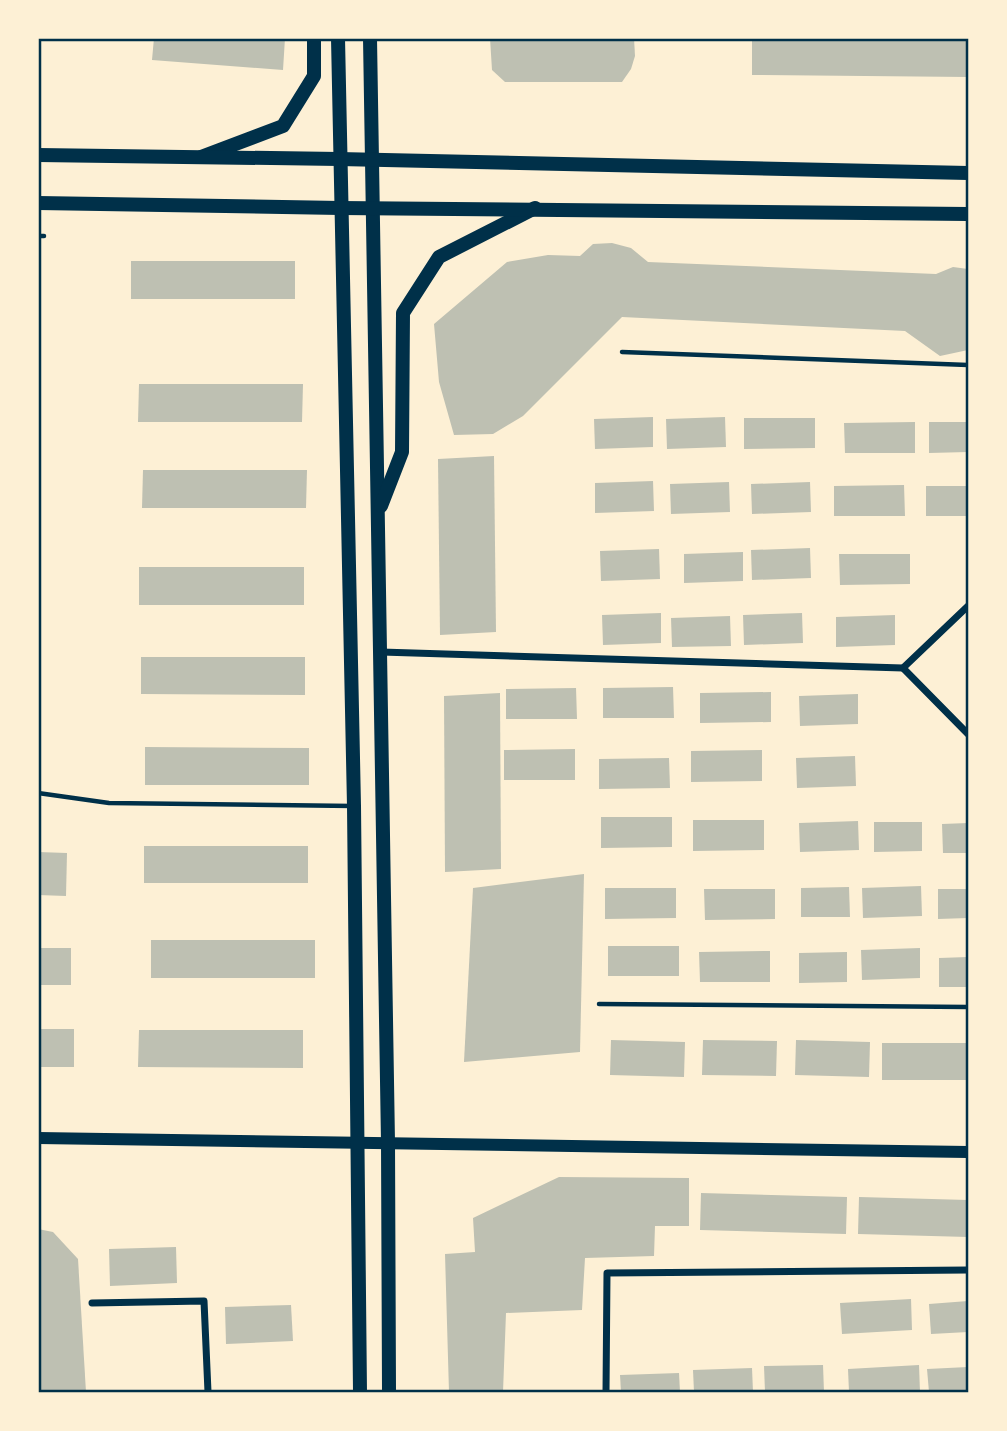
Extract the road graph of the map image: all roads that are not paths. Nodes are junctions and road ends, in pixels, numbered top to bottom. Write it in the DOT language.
graph roads {
  1 [pos="314,38"];
  2 [pos="338,38"];
  3 [pos="370,38"];
  4 [pos="38,155"];
  5 [pos="198,158"];
  6 [pos="338,159"];
  7 [pos="372,160"];
  8 [pos="968,173"];
  9 [pos="38,203"];
  10 [pos="340,208"];
  11 [pos="373,208"];
  12 [pos="535,208"];
  13 [pos="968,214"];
  14 [pos="622,352"];
  15 [pos="968,365"];
  16 [pos="378,513"];
  17 [pos="968,606"];
  18 [pos="381,652"];
  19 [pos="904,668"];
  20 [pos="968,734"];
  21 [pos="38,793"];
  22 [pos="354,806"];
  23 [pos="599,1004"];
  24 [pos="968,1007"];
  25 [pos="38,1138"];
  26 [pos="359,1142"];
  27 [pos="388,1142"];
  28 [pos="968,1152"];
  29 [pos="968,1270"];
  30 [pos="92,1303"];
  31 [pos="208,1392"];
  32 [pos="360,1392"];
  33 [pos="389,1392"];
  34 [pos="606,1392"];
  1 -- 5 [label="main road"];
  2 -- 6 [label="main road"];
  3 -- 7 [label="main road"];
  4 -- 5 [label="main road"];
  5 -- 6 [label="main road"];
  6 -- 7 [label="main road"];
  6 -- 10 [label="main road"];
  7 -- 8 [label="main road"];
  7 -- 11 [label="main road"];
  9 -- 10 [label="main road"];
  10 -- 11 [label="main road"];
  10 -- 22 [label="main road"];
  11 -- 12 [label="main road"];
  11 -- 16 [label="main road"];
  12 -- 13 [label="main road"];
  12 -- 16 [label="main road"];
  14 -- 15 [label="lane"];
  16 -- 18 [label="main road"];
  17 -- 19 [label="street"];
  18 -- 19 [label="street"];
  18 -- 27 [label="main road"];
  19 -- 20 [label="street"];
  21 -- 22 [label="lane"];
  22 -- 26 [label="main road"];
  23 -- 24 [label="lane"];
  25 -- 26 [label="street"];
  26 -- 27 [label="street"];
  26 -- 32 [label="main road"];
  27 -- 28 [label="street"];
  27 -- 33 [label="main road"];
  29 -- 34 [label="street"];
  30 -- 31 [label="street"];
}
